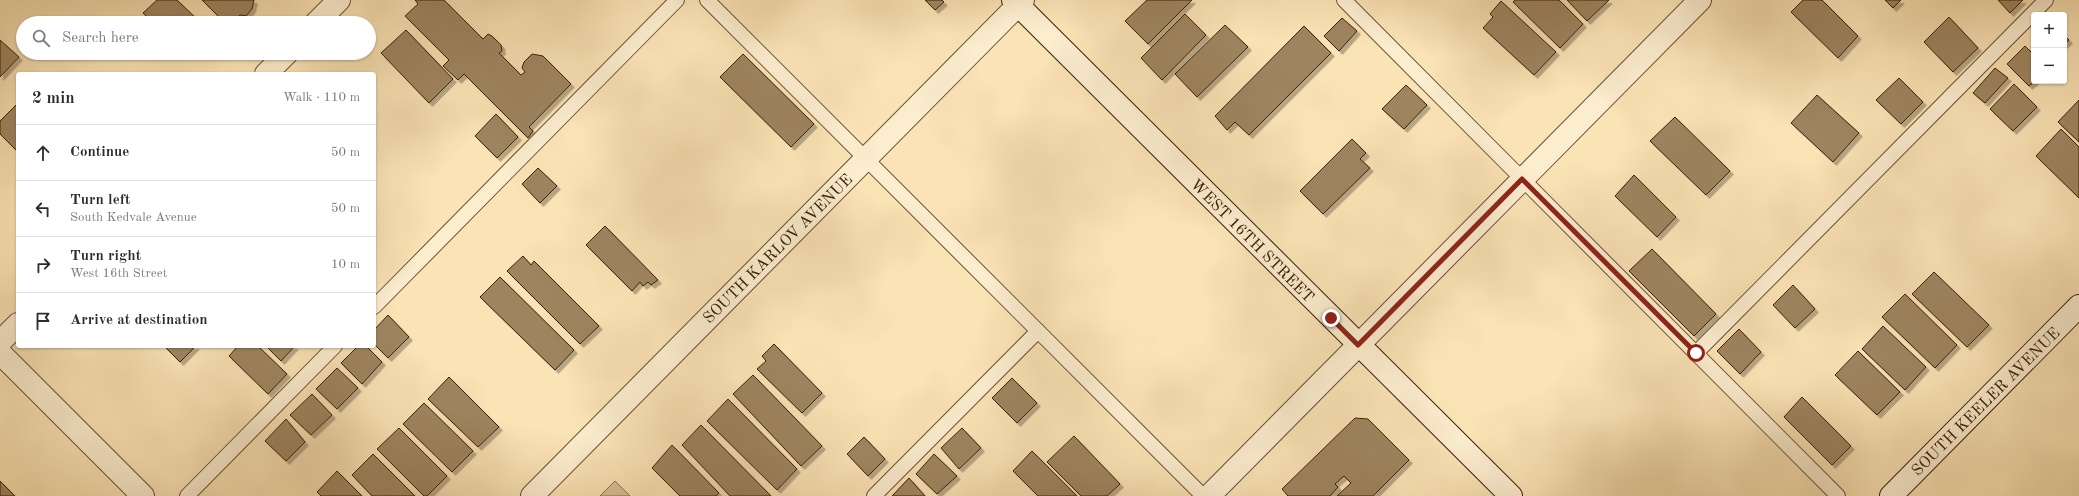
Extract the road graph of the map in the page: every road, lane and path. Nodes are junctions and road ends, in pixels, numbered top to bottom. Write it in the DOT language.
graph roads {
  1 [pos="339,0"];
  2 [pos="677,0"];
  3 [pos="707,0"];
  4 [pos="1700,0"];
  5 [pos="2046,0"];
  6 [pos="1018,2"];
  7 [pos="1351,2"];
  8 [pos="323,16"];
  9 [pos="279,60"];
  10 [pos="268,72"];
  11 [pos="866,159"];
  12 [pos="1522,179"];
  13 [pos="376,305"];
  14 [pos="2079,306"];
  15 [pos="16,326"];
  16 [pos="1038,331"];
  17 [pos="0,342"];
  18 [pos="1358,345"];
  19 [pos="333,348"];
  20 [pos="0,353"];
  21 [pos="1696,353"];
  22 [pos="143,496"];
  23 [pos="187,496"];
  24 [pos="532,496"];
  25 [pos="874,496"];
  26 [pos="1203,496"];
  27 [pos="1209,496"];
  28 [pos="1511,496"];
  29 [pos="1838,496"];
  30 [pos="1891,496"];
  1 -- 8 [label="street"];
  2 -- 13 [label="lane"];
  3 -- 11 [label="lane"];
  4 -- 12 [label="street"];
  5 -- 21 [label="lane"];
  6 -- 11 [label="street, SOUTH KARLOV AVENUE"];
  6 -- 18 [label="street, WEST 16TH STREET"];
  7 -- 12 [label="lane"];
  9 -- 10 [label="street"];
  11 -- 16 [label="lane"];
  11 -- 24 [label="street, SOUTH KARLOV AVENUE"];
  12 -- 18 [label="street"];
  12 -- 21 [label="lane"];
  14 -- 30 [label="street, SOUTH KEELER AVENUE"];
  15 -- 17 [label="street"];
  16 -- 25 [label="lane"];
  16 -- 26 [label="lane"];
  18 -- 27 [label="street"];
  18 -- 28 [label="street, WEST 16TH STREET"];
  19 -- 23 [label="lane"];
  20 -- 22 [label="street"];
  21 -- 29 [label="lane"];
}
